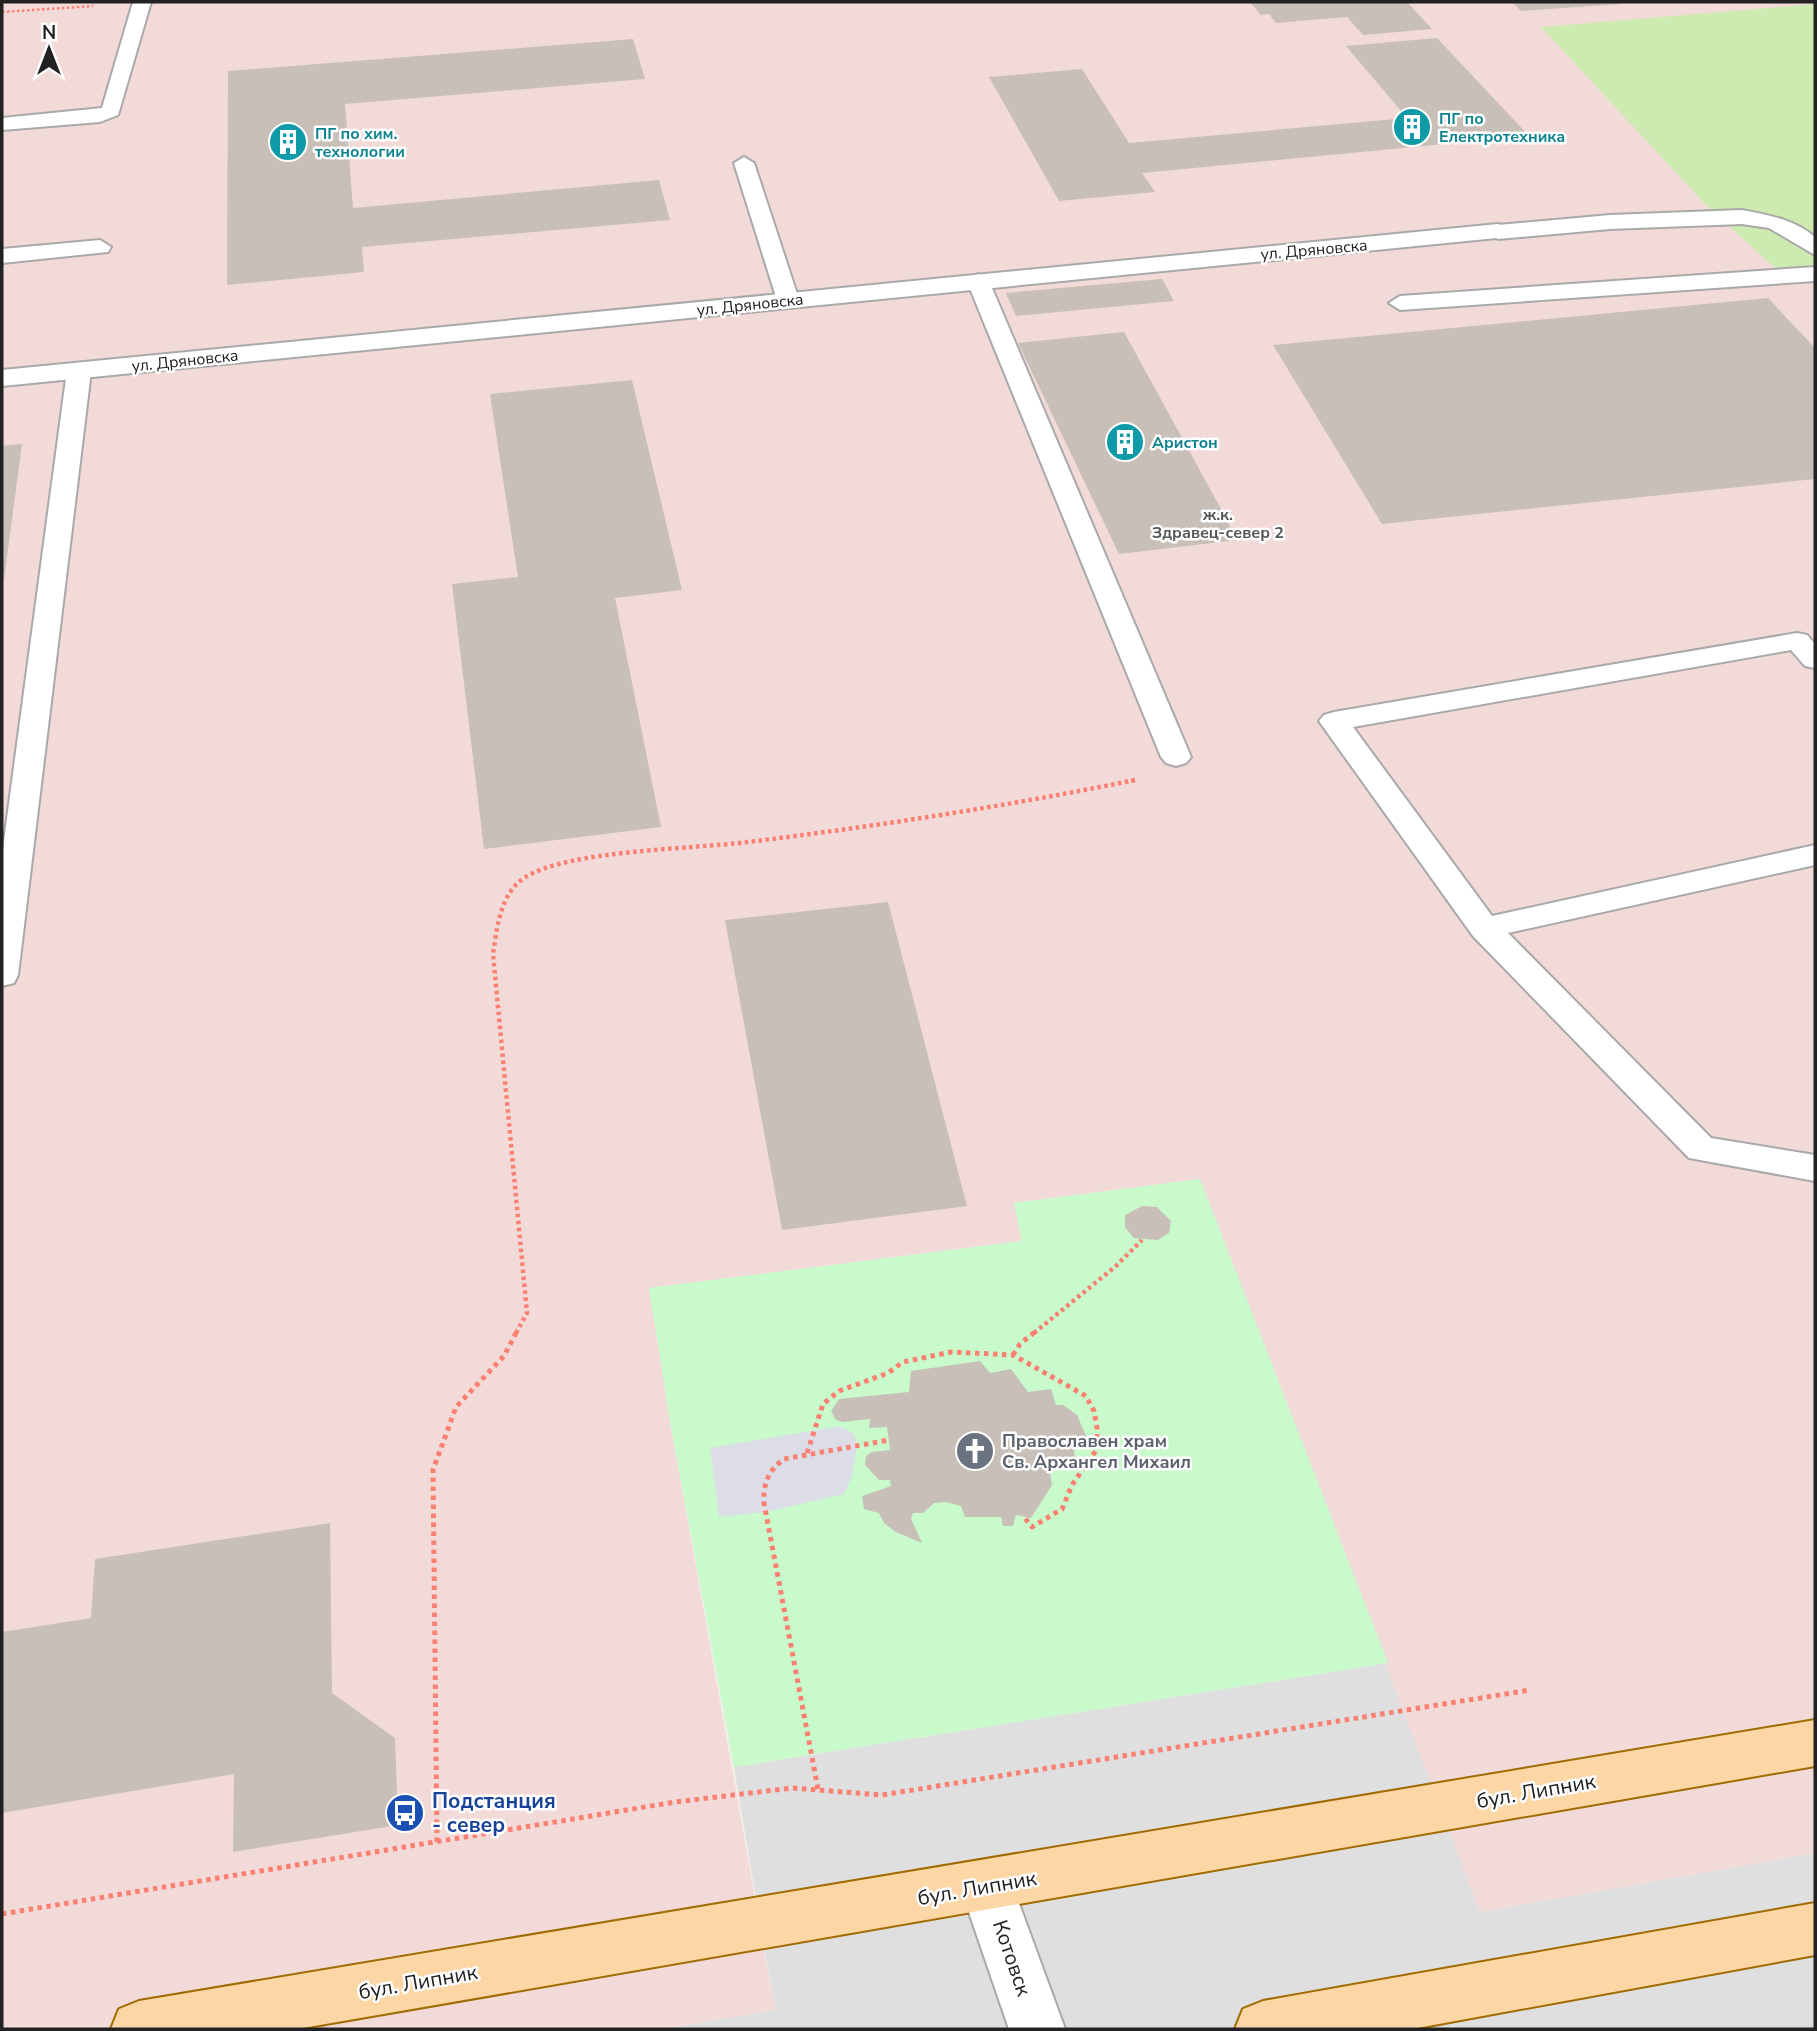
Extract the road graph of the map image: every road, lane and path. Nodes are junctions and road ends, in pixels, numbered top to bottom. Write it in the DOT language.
graph roads {
  1 [pos="142,2"];
  2 [pos="2,12"];
  3 [pos="2,124"];
  4 [pos="744,163"];
  5 [pos="1498,232"];
  6 [pos="100,247"];
  7 [pos="1815,248"];
  8 [pos="2,256"];
  9 [pos="1815,274"];
  10 [pos="978,281"];
  11 [pos="788,300"];
  12 [pos="1400,303"];
  13 [pos="79,371"];
  14 [pos="2,378"];
  15 [pos="1815,660"];
  16 [pos="1176,757"];
  17 [pos="1815,855"];
  18 [pos="1484,928"];
  19 [pos="3,957"];
  20 [pos="1815,1168"];
  21 [pos="1142,1240"];
  22 [pos="1013,1355"];
  23 [pos="889,1440"];
  24 [pos="807,1453"];
  25 [pos="1024,1517"];
  26 [pos="1530,1690"];
  27 [pos="1815,1743"];
  28 [pos="818,1789"];
  29 [pos="437,1842"];
  30 [pos="987,1886"];
  31 [pos="2,1914"];
  32 [pos="1815,1929"];
  33 [pos="139,2029"];
  34 [pos="1037,2029"];
  35 [pos="1263,2029"];
  1 -- 2 [label="path"];
  1 -- 3 [label="lane"];
  4 -- 11 [label="lane"];
  5 -- 7 [label="lane"];
  5 -- 10 [label="street, ул. Дряновска"];
  6 -- 8 [label="lane"];
  9 -- 12 [label="lane"];
  10 -- 11 [label="street, ул. Дряновска"];
  10 -- 16 [label="lane"];
  11 -- 13 [label="street, ул. Дряновска"];
  13 -- 14 [label="street, ул. Дряновска"];
  13 -- 19 [label="lane"];
  15 -- 18 [label="lane"];
  16 -- 29 [label="path"];
  17 -- 18 [label="lane"];
  18 -- 20 [label="lane"];
  21 -- 22 [label="path"];
  22 -- 24 [label="path"];
  22 -- 25 [label="path"];
  23 -- 24 [label="path"];
  24 -- 28 [label="path"];
  26 -- 28 [label="path"];
  27 -- 30 [label="main road, бул. Липник"];
  28 -- 29 [label="path"];
  29 -- 31 [label="path"];
  30 -- 33 [label="main road, бул. Липник"];
  30 -- 34 [label="street, Котовск"];
  32 -- 35 [label="main road"];
}
